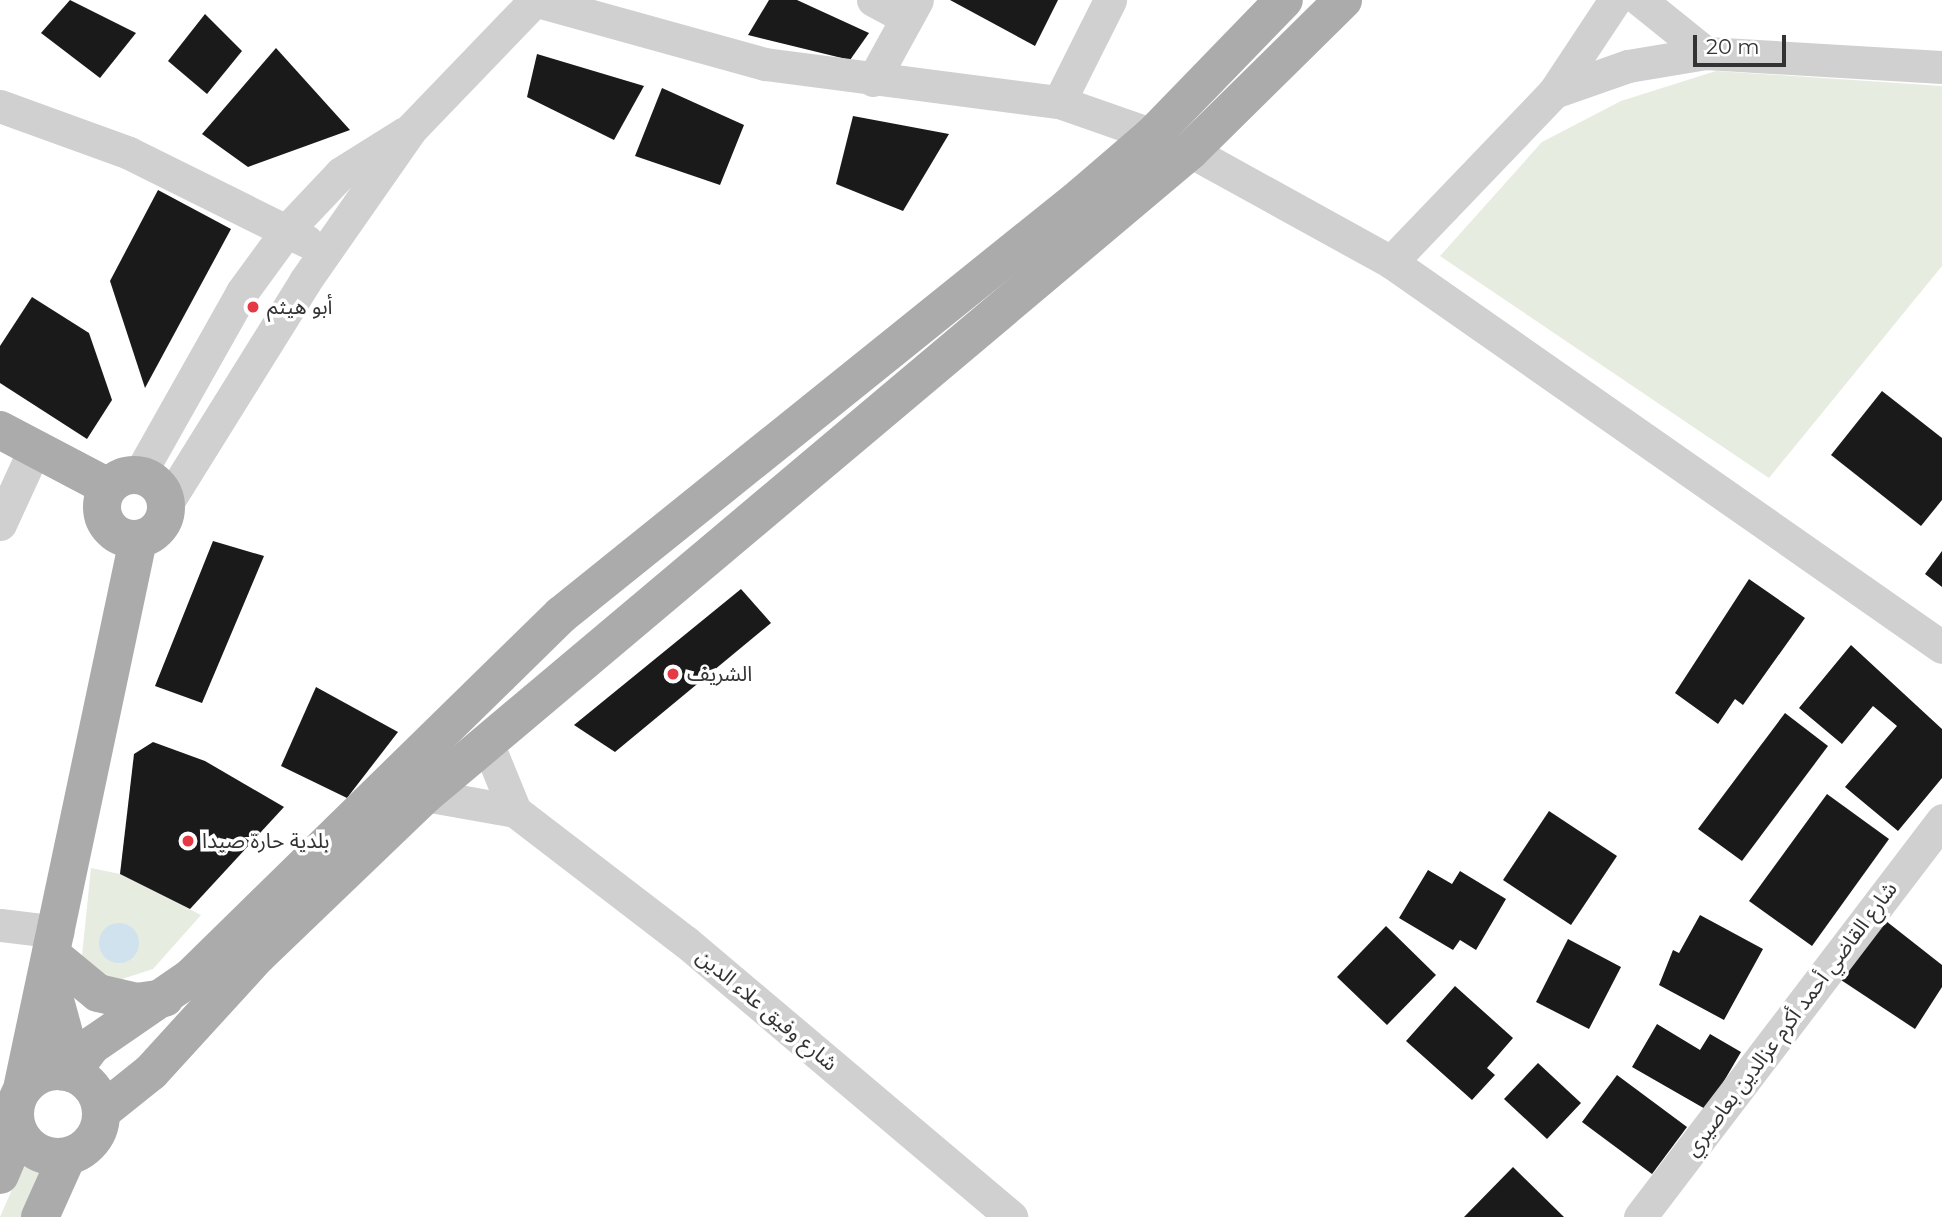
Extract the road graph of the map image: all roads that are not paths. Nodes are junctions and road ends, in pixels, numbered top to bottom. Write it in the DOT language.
graph roads {
  1 [pos="535,0"];
  2 [pos="873,0"];
  3 [pos="1110,0"];
  4 [pos="1284,0"];
  5 [pos="1343,0"];
  6 [pos="1615,0"];
  7 [pos="1640,0"];
  8 [pos="912,9"];
  9 [pos="624,12"];
  10 [pos="1706,53"];
  11 [pos="1942,67"];
  12 [pos="873,80"];
  13 [pos="1554,92"];
  14 [pos="1059,102"];
  15 [pos="0,106"];
  16 [pos="411,129"];
  17 [pos="1153,135"];
  18 [pos="1190,151"];
  19 [pos="288,229"];
  20 [pos="326,254"];
  21 [pos="1391,262"];
  22 [pos="0,430"];
  23 [pos="35,449"];
  24 [pos="124,481"];
  25 [pos="167,503"];
  26 [pos="0,524"];
  27 [pos="664,527"];
  28 [pos="138,540"];
  29 [pos="691,567"];
  30 [pos="1942,647"];
  31 [pos="486,740"];
  32 [pos="425,795"];
  33 [pos="515,811"];
  34 [pos="1942,820"];
  35 [pos="0,925"];
  36 [pos="54,957"];
  37 [pos="170,995"];
  38 [pos="66,1072"];
  39 [pos="22,1089"];
  40 [pos="101,1112"];
  41 [pos="18,1132"];
  42 [pos="67,1157"];
  43 [pos="0,1175"];
  44 [pos="40,1217"];
  45 [pos="1011,1217"];
  46 [pos="1640,1217"];
  1 -- 9 [label="street"];
  1 -- 16 [label="street"];
  2 -- 8 [label="street"];
  3 -- 14 [label="street"];
  4 -- 17 [label="main road"];
  5 -- 18 [label="main road"];
  6 -- 13 [label="street"];
  7 -- 10 [label="street"];
  8 -- 12 [label="street"];
  9 -- 12 [label="street"];
  10 -- 11 [label="street"];
  10 -- 13 [label="street"];
  12 -- 14 [label="street"];
  13 -- 21 [label="street"];
  14 -- 17 [label="street"];
  15 -- 19 [label="street"];
  16 -- 19 [label="street"];
  16 -- 20 [label="street"];
  17 -- 27 [label="main road"];
  18 -- 21 [label="street"];
  18 -- 29 [label="main road"];
  19 -- 20 [label="street"];
  19 -- 24 [label="street"];
  20 -- 25 [label="street"];
  21 -- 30 [label="street"];
  22 -- 23 [label="main road"];
  23 -- 24 [label="main road"];
  23 -- 26 [label="street"];
  24 -- 25 [label="main road"];
  24 -- 28 [label="main road"];
  25 -- 28 [label="main road"];
  27 -- 29 [label="main road"];
  27 -- 37 [label="main road"];
  28 -- 36 [label="main road"];
  29 -- 31 [label="main road"];
  31 -- 32 [label="main road"];
  31 -- 33 [label="street"];
  32 -- 33 [label="street"];
  32 -- 40 [label="main road"];
  33 -- 45 [label="street, شارع وفيق علاء الدين"];
  34 -- 46 [label="street, شارع القاضي أحمد أكرم عزالدين بعاصيري"];
  35 -- 36 [label="street"];
  36 -- 37 [label="main road"];
  36 -- 38 [label="main road"];
  36 -- 39 [label="main road"];
  37 -- 38 [label="main road"];
  38 -- 39 [label="main road"];
  38 -- 40 [label="main road"];
  39 -- 41 [label="main road"];
  40 -- 42 [label="main road"];
  41 -- 42 [label="main road"];
  41 -- 43 [label="main road"];
  42 -- 44 [label="main road"];
}
